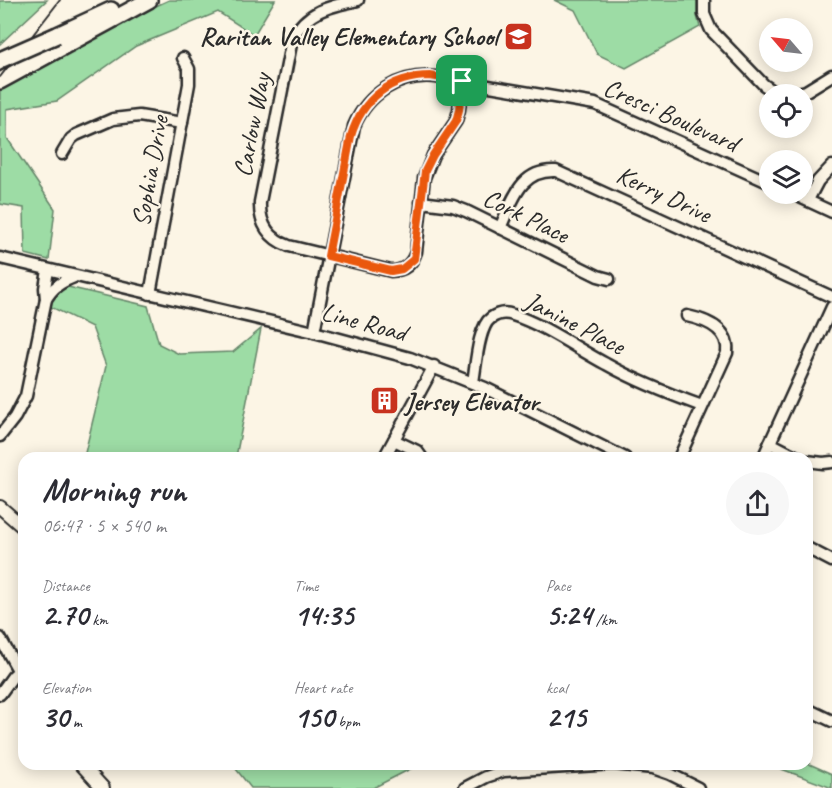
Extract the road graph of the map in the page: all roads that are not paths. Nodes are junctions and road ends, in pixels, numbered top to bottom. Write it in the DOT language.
graph roads {
  1 [pos="132,0"];
  2 [pos="150,0"];
  3 [pos="358,0"];
  4 [pos="704,0"];
  5 [pos="183,58"];
  6 [pos="0,60"];
  7 [pos="832,75"];
  8 [pos="0,81"];
  9 [pos="462,81"];
  10 [pos="762,84"];
  11 [pos="813,87"];
  12 [pos="182,123"];
  13 [pos="62,154"];
  14 [pos="832,166"];
  15 [pos="759,178"];
  16 [pos="813,190"];
  17 [pos="421,202"];
  18 [pos="813,202"];
  19 [pos="832,212"];
  20 [pos="500,228"];
  21 [pos="328,256"];
  22 [pos="0,258"];
  23 [pos="48,270"];
  24 [pos="75,277"];
  25 [pos="609,279"];
  26 [pos="150,294"];
  27 [pos="832,297"];
  28 [pos="46,300"];
  29 [pos="832,307"];
  30 [pos="687,316"];
  31 [pos="314,332"];
  32 [pos="434,366"];
  33 [pos="473,382"];
  34 [pos="702,406"];
  35 [pos="0,436"];
  36 [pos="393,440"];
  37 [pos="770,443"];
  38 [pos="387,452"];
  39 [pos="418,452"];
  40 [pos="613,452"];
  41 [pos="682,452"];
  42 [pos="766,452"];
  43 [pos="787,452"];
  44 [pos="813,462"];
  45 [pos="832,462"];
  46 [pos="0,507"];
  47 [pos="18,523"];
  48 [pos="813,554"];
  49 [pos="832,561"];
  50 [pos="0,638"];
  51 [pos="18,664"];
  52 [pos="18,672"];
  53 [pos="0,694"];
  54 [pos="813,712"];
  55 [pos="832,721"];
  56 [pos="86,770"];
  57 [pos="522,770"];
  58 [pos="659,770"];
  59 [pos="103,788"];
  60 [pos="465,788"];
  61 [pos="698,788"];
  1 -- 6 [label="highway, bridge"];
  2 -- 8 [label="highway"];
  3 -- 21 [label="street, Carlow Way"];
  4 -- 10 [label="street"];
  5 -- 12 [label="street, Sophia Drive"];
  7 -- 11 [label="street"];
  9 -- 15 [label="street, Cresci Boulevard"];
  9 -- 17 [label="street, Carlow Way"];
  9 -- 21 [label="street, Cresci Boulevard"];
  12 -- 13 [label="street"];
  12 -- 26 [label="street, Sophia Drive"];
  14 -- 16 [label="street"];
  17 -- 20 [label="street, Cork Place"];
  17 -- 21 [label="street, Carlow Way"];
  18 -- 19 [label="street"];
  20 -- 25 [label="street, Cork Place"];
  20 -- 27 [label="street, Kerry Drive"];
  21 -- 31 [label="street, Cresci Boulevard"];
  22 -- 23 [label="street, Line Road"];
  23 -- 24 [label="street, Line Road"];
  23 -- 28 [label="street"];
  24 -- 26 [label="street, Line Road"];
  24 -- 28 [label="street"];
  26 -- 31 [label="street, Line Road"];
  28 -- 35 [label="street"];
  29 -- 37 [label="street"];
  30 -- 34 [label="street"];
  31 -- 32 [label="street, Line Road"];
  32 -- 33 [label="street, Line Road"];
  32 -- 36 [label="street"];
  33 -- 34 [label="street, Janine Place"];
  33 -- 40 [label="street, Line Road"];
  34 -- 41 [label="street"];
  36 -- 38 [label="street"];
  36 -- 39 [label="street"];
  37 -- 42 [label="street"];
  37 -- 43 [label="street"];
  44 -- 45 [label="street"];
  46 -- 47 [label="main road"];
  48 -- 49 [label="street"];
  50 -- 51 [label="street"];
  52 -- 53 [label="street"];
  54 -- 55 [label="street"];
  56 -- 59 [label="main road"];
  57 -- 60 [label="street"];
  58 -- 61 [label="street"];
}
